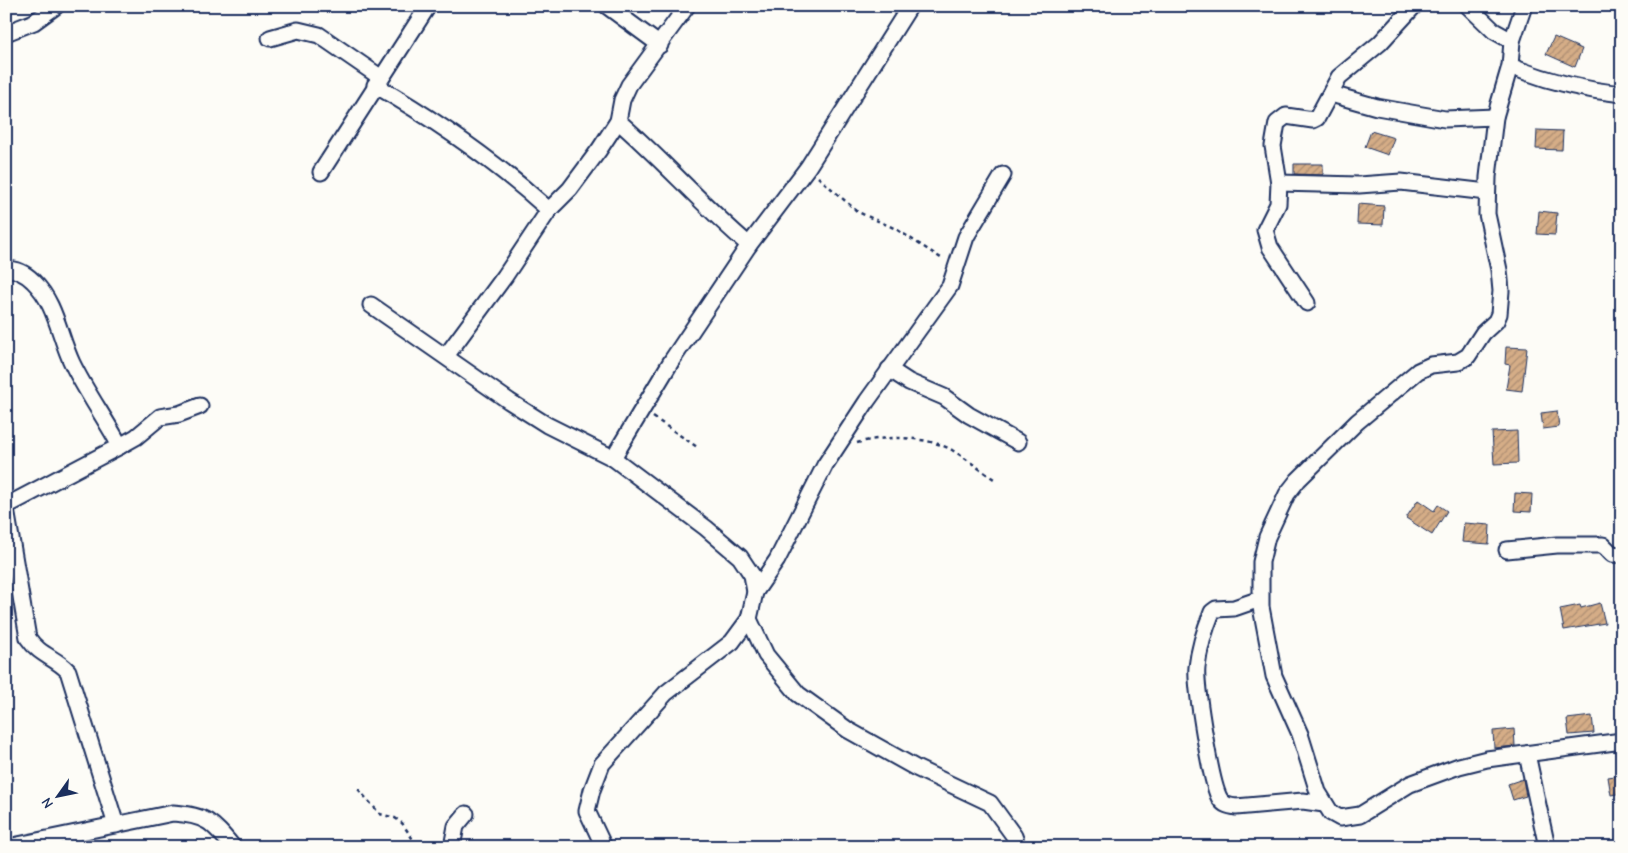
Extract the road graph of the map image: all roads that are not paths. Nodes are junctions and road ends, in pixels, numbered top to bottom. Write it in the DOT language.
graph roads {
  1 [pos="56,6"];
  2 [pos="428,6"];
  3 [pos="607,6"];
  4 [pos="687,6"];
  5 [pos="910,6"];
  6 [pos="1414,6"];
  7 [pos="1468,6"];
  8 [pos="1524,6"];
  9 [pos="6,33"];
  10 [pos="270,38"];
  11 [pos="1512,41"];
  12 [pos="660,45"];
  13 [pos="1510,66"];
  14 [pos="378,81"];
  15 [pos="1331,94"];
  16 [pos="1622,94"];
  17 [pos="1495,117"];
  18 [pos="618,121"];
  19 [pos="321,172"];
  20 [pos="1003,175"];
  21 [pos="1278,183"];
  22 [pos="1487,192"];
  23 [pos="549,210"];
  24 [pos="749,245"];
  25 [pos="6,269"];
  26 [pos="1307,303"];
  27 [pos="372,306"];
  28 [pos="446,356"];
  29 [pos="889,369"];
  30 [pos="200,406"];
  31 [pos="1018,442"];
  32 [pos="120,446"];
  33 [pos="613,458"];
  34 [pos="6,507"];
  35 [pos="1507,550"];
  36 [pos="1622,555"];
  37 [pos="755,592"];
  38 [pos="1260,599"];
  39 [pos="749,619"];
  40 [pos="1622,741"];
  41 [pos="1527,754"];
  42 [pos="1324,804"];
  43 [pos="466,814"];
  44 [pos="116,825"];
  45 [pos="8,847"];
  46 [pos="233,847"];
  47 [pos="452,847"];
  48 [pos="604,847"];
  49 [pos="1018,847"];
  50 [pos="1547,847"];
  1 -- 9 [label="street"];
  2 -- 14 [label="street"];
  3 -- 12 [label="street"];
  4 -- 12 [label="street"];
  5 -- 24 [label="street"];
  6 -- 15 [label="street"];
  7 -- 11 [label="street"];
  8 -- 11 [label="street"];
  10 -- 14 [label="street"];
  11 -- 13 [label="street"];
  12 -- 18 [label="street"];
  13 -- 16 [label="street"];
  13 -- 17 [label="street"];
  14 -- 19 [label="street"];
  14 -- 23 [label="street"];
  15 -- 17 [label="street"];
  15 -- 21 [label="street"];
  17 -- 22 [label="street"];
  18 -- 23 [label="street"];
  18 -- 24 [label="street"];
  20 -- 29 [label="street"];
  21 -- 22 [label="street"];
  21 -- 26 [label="street"];
  22 -- 38 [label="street"];
  23 -- 28 [label="street"];
  24 -- 33 [label="street"];
  25 -- 32 [label="street"];
  27 -- 28 [label="street"];
  28 -- 33 [label="street"];
  29 -- 31 [label="street"];
  29 -- 37 [label="street"];
  30 -- 32 [label="street"];
  32 -- 34 [label="street"];
  33 -- 37 [label="street"];
  34 -- 44 [label="street"];
  35 -- 36 [label="street"];
  37 -- 39 [label="street"];
  38 -- 42 [label="street"];
  38 -- 42 [label="street"];
  39 -- 48 [label="street"];
  39 -- 49 [label="street"];
  40 -- 41 [label="street"];
  41 -- 42 [label="street"];
  41 -- 50 [label="street"];
  43 -- 47 [label="street"];
  44 -- 45 [label="street"];
  44 -- 46 [label="street"];
}
